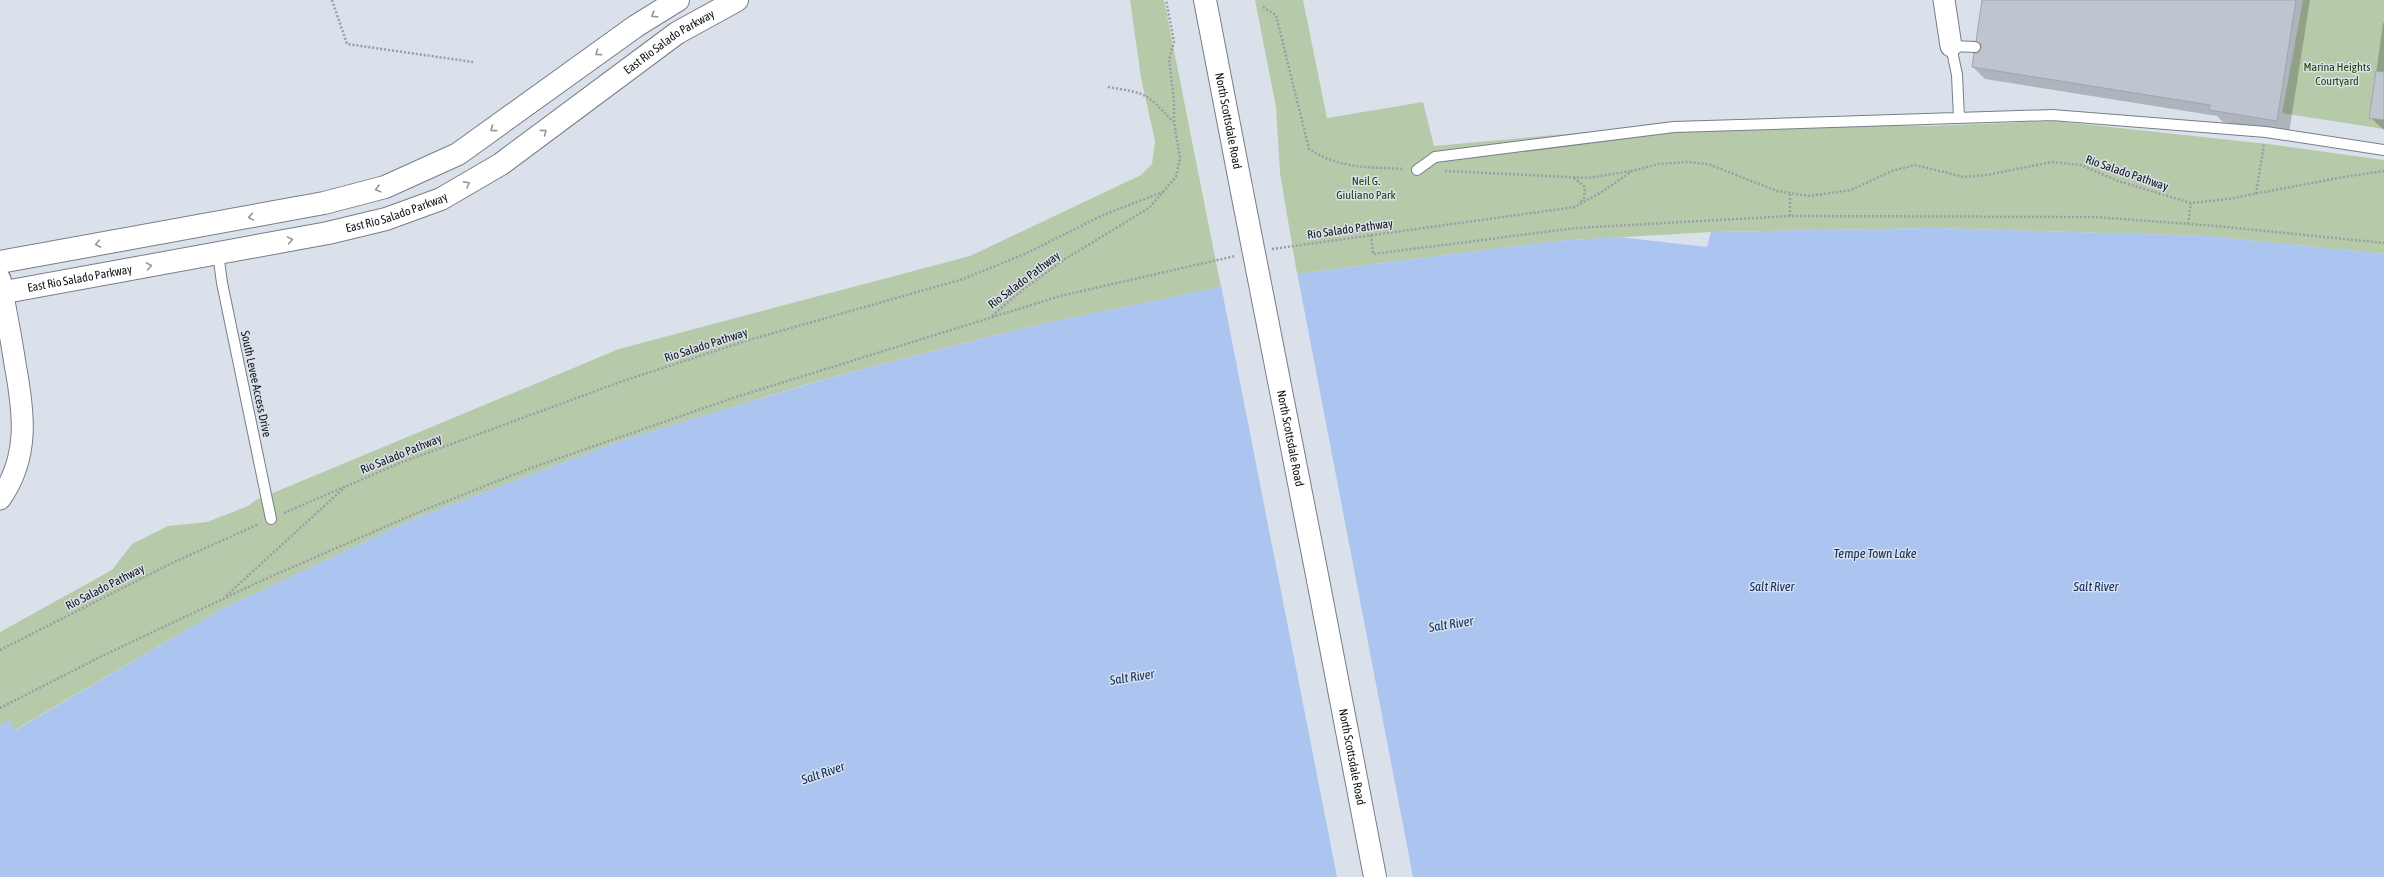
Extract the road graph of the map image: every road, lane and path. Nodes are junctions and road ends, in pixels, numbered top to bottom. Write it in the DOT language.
graph roads {
  1 [pos="332,0"];
  2 [pos="678,0"];
  3 [pos="737,0"];
  4 [pos="1166,0"];
  5 [pos="1205,0"];
  6 [pos="1944,0"];
  7 [pos="1263,7"];
  8 [pos="1951,46"];
  9 [pos="1975,47"];
  10 [pos="473,62"];
  11 [pos="1108,87"];
  12 [pos="1959,118"];
  13 [pos="1174,122"];
  14 [pos="2266,132"];
  15 [pos="2384,150"];
  16 [pos="1416,170"];
  17 [pos="1632,171"];
  18 [pos="2384,171"];
  19 [pos="1574,177"];
  20 [pos="1163,192"];
  21 [pos="1790,194"];
  22 [pos="2256,194"];
  23 [pos="2191,203"];
  24 [pos="1576,207"];
  25 [pos="1790,216"];
  26 [pos="2188,224"];
  27 [pos="1371,235"];
  28 [pos="2384,243"];
  29 [pos="1266,250"];
  30 [pos="218,253"];
  31 [pos="1243,255"];
  32 [pos="0,262"];
  33 [pos="1,288"];
  34 [pos="990,318"];
  35 [pos="346,486"];
  36 [pos="0,499"];
  37 [pos="271,519"];
  38 [pos="223,599"];
  39 [pos="0,650"];
  40 [pos="0,708"];
  41 [pos="1375,877"];
  1 -- 10 [label="path"];
  2 -- 32 [label="main road, one-way"];
  30 -- 3 [label="main road, East Rio Salado Parkway, one-way"];
  4 -- 13 [label="path"];
  5 -- 41 [label="main road, North Scottsdale Road, bridge"];
  6 -- 8 [label="street"];
  7 -- 16 [label="path"];
  8 -- 9 [label="lane"];
  8 -- 12 [label="lane"];
  11 -- 13 [label="path"];
  12 -- 14 [label="lane"];
  12 -- 16 [label="lane"];
  13 -- 20 [label="path"];
  14 -- 15 [label="lane"];
  14 -- 22 [label="path"];
  16 -- 19 [label="path"];
  17 -- 19 [label="path"];
  17 -- 21 [label="path, Rio Salado Pathway"];
  17 -- 24 [label="path, Rio Salado Pathway"];
  18 -- 22 [label="path, Rio Salado Pathway"];
  19 -- 24 [label="path"];
  20 -- 34 [label="path, Rio Salado Pathway"];
  20 -- 35 [label="path, Rio Salado Pathway"];
  21 -- 23 [label="path, Rio Salado Pathway"];
  21 -- 25 [label="path"];
  22 -- 23 [label="path, Rio Salado Pathway"];
  23 -- 26 [label="path"];
  24 -- 27 [label="path, Rio Salado Pathway"];
  25 -- 26 [label="path"];
  25 -- 27 [label="path"];
  26 -- 28 [label="path"];
  27 -- 29 [label="path, Rio Salado Pathway"];
  33 -- 30 [label="main road, East Rio Salado Parkway, one-way"];
  30 -- 37 [label="lane, South Levee Access Drive"];
  31 -- 34 [label="path, Rio Salado Pathway"];
  33 -- 36 [label="street"];
  34 -- 38 [label="path"];
  35 -- 37 [label="path, Rio Salado Pathway"];
  35 -- 38 [label="path"];
  37 -- 39 [label="path, Rio Salado Pathway"];
  38 -- 40 [label="path"];
}
